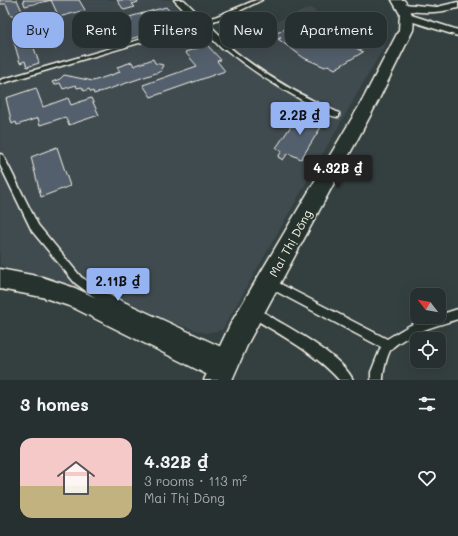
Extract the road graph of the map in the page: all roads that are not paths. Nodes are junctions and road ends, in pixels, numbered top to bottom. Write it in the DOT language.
graph roads {
  1 [pos="179,0"];
  2 [pos="260,0"];
  3 [pos="458,4"];
  4 [pos="403,8"];
  5 [pos="190,12"];
  6 [pos="212,20"];
  7 [pos="458,33"];
  8 [pos="212,34"];
  9 [pos="220,41"];
  10 [pos="139,42"];
  11 [pos="227,48"];
  12 [pos="0,82"];
  13 [pos="337,115"];
  14 [pos="0,156"];
  15 [pos="0,280"];
  16 [pos="268,282"];
  17 [pos="252,311"];
  18 [pos="458,314"];
  19 [pos="387,344"];
  20 [pos="223,369"];
  21 [pos="347,380"];
  22 [pos="377,380"];
  1 -- 5 [label="street"];
  2 -- 6 [label="lane"];
  3 -- 4 [label="street"];
  4 -- 7 [label="street"];
  4 -- 16 [label="street, Mai Thị Dõng"];
  8 -- 9 [label="street"];
  10 -- 12 [label="lane"];
  11 -- 13 [label="lane"];
  14 -- 20 [label="lane"];
  15 -- 20 [label="street"];
  16 -- 17 [label="street, Mai Thị Dõng"];
  16 -- 19 [label="lane"];
  17 -- 20 [label="street, Mai Thị Dõng"];
  17 -- 21 [label="lane"];
  18 -- 19 [label="lane"];
  19 -- 22 [label="lane"];
}
